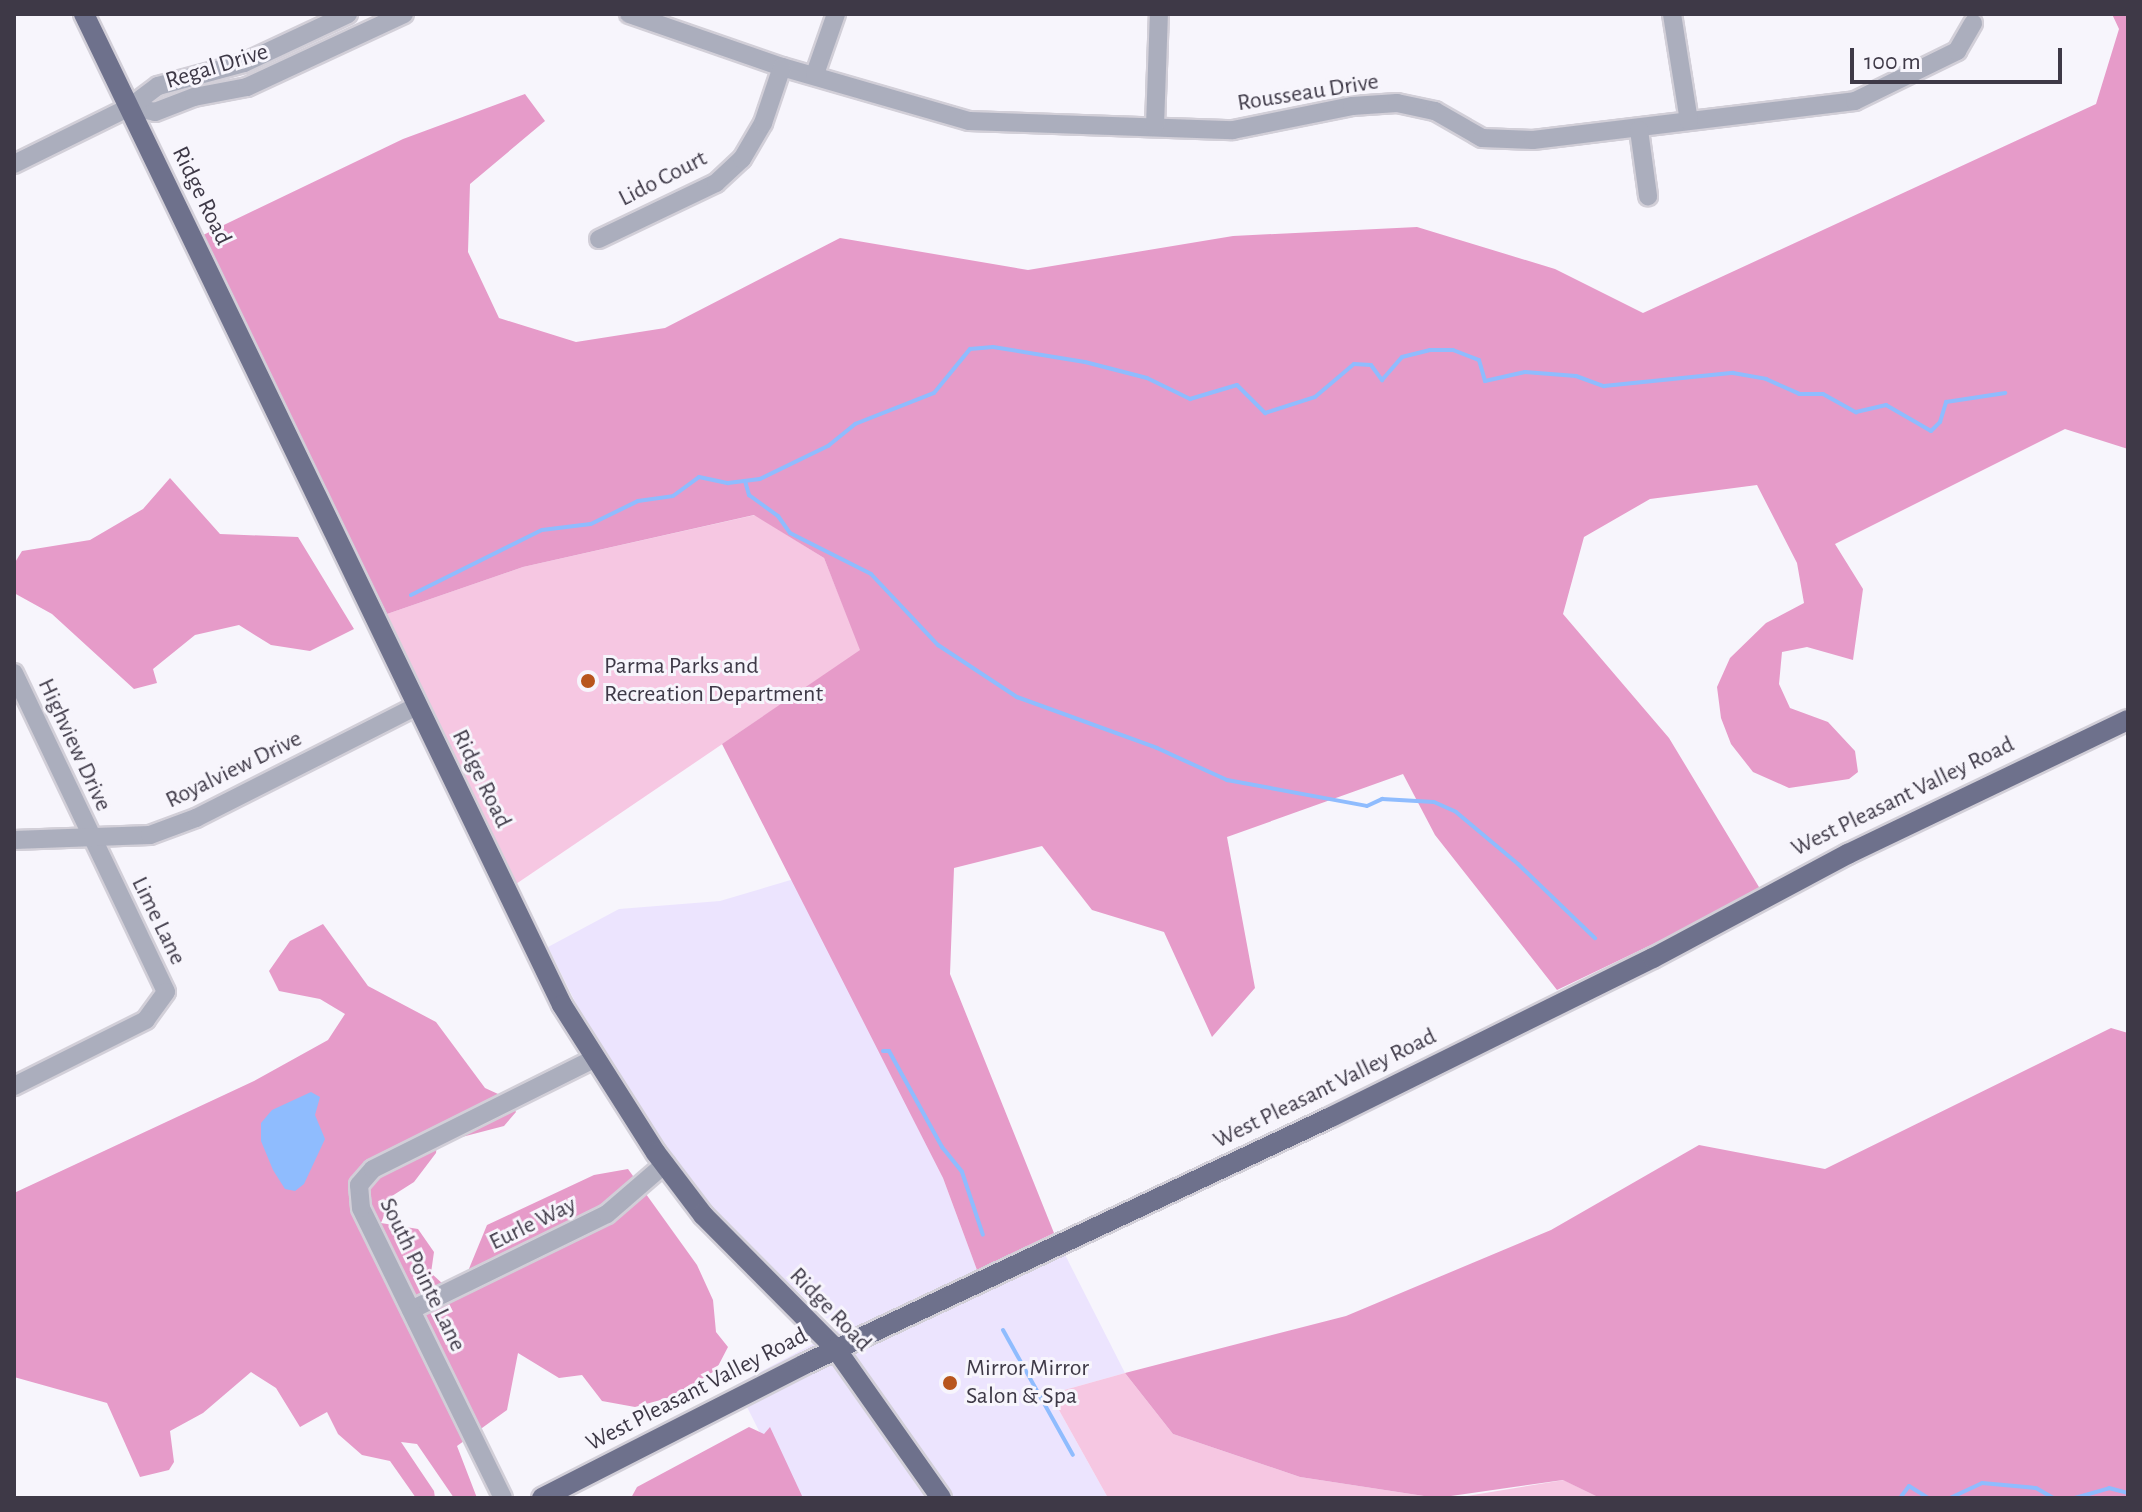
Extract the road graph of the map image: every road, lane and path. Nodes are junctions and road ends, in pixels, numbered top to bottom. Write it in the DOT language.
graph roads {
  1 [pos="84,14"];
  2 [pos="348,14"];
  3 [pos="404,14"];
  4 [pos="629,14"];
  5 [pos="836,14"];
  6 [pos="1159,14"];
  7 [pos="1672,14"];
  8 [pos="1973,23"];
  9 [pos="309,33"];
  10 [pos="319,53"];
  11 [pos="782,67"];
  12 [pos="815,74"];
  13 [pos="130,107"];
  14 [pos="1689,121"];
  15 [pos="1155,126"];
  16 [pos="1639,130"];
  17 [pos="14,164"];
  18 [pos="1648,196"];
  19 [pos="599,239"];
  20 [pos="14,673"];
  21 [pos="417,706"];
  22 [pos="2128,720"];
  23 [pos="92,837"];
  24 [pos="14,840"];
  25 [pos="596,1058"];
  26 [pos="14,1086"];
  27 [pos="665,1164"];
  28 [pos="411,1310"];
  29 [pos="836,1349"];
  30 [pos="503,1498"];
  31 [pos="542,1498"];
  32 [pos="941,1498"];
  1 -- 13 [label="main road, Ridge Road"];
  2 -- 9 [label="street, Regal Drive"];
  3 -- 10 [label="street, Regal Drive"];
  4 -- 11 [label="street, Rousseau Drive"];
  5 -- 12 [label="street"];
  6 -- 15 [label="street"];
  7 -- 14 [label="street"];
  8 -- 14 [label="street, Rousseau Drive"];
  9 -- 10 [label="street"];
  9 -- 13 [label="street, Regal Drive"];
  10 -- 13 [label="street, Regal Drive"];
  11 -- 12 [label="street, Rousseau Drive"];
  11 -- 19 [label="street, Lido Court"];
  12 -- 15 [label="street, Rousseau Drive"];
  13 -- 17 [label="street"];
  13 -- 21 [label="main road, Ridge Road"];
  14 -- 16 [label="street, Rousseau Drive"];
  15 -- 16 [label="street, Rousseau Drive"];
  16 -- 18 [label="street"];
  20 -- 23 [label="street, Highview Drive"];
  21 -- 23 [label="street, Royalview Drive"];
  21 -- 25 [label="main road, Ridge Road"];
  22 -- 29 [label="main road, West Pleasant Valley Road"];
  23 -- 24 [label="street, Royalview Drive"];
  23 -- 26 [label="street, Lime Lane"];
  25 -- 27 [label="main road, Ridge Road"];
  25 -- 28 [label="street, South Pointe Lane"];
  27 -- 28 [label="street, Eurle Way"];
  27 -- 29 [label="main road, Ridge Road"];
  28 -- 30 [label="street, South Pointe Lane"];
  29 -- 31 [label="main road, West Pleasant Valley Road"];
  29 -- 32 [label="main road, Ridge Road"];
}
